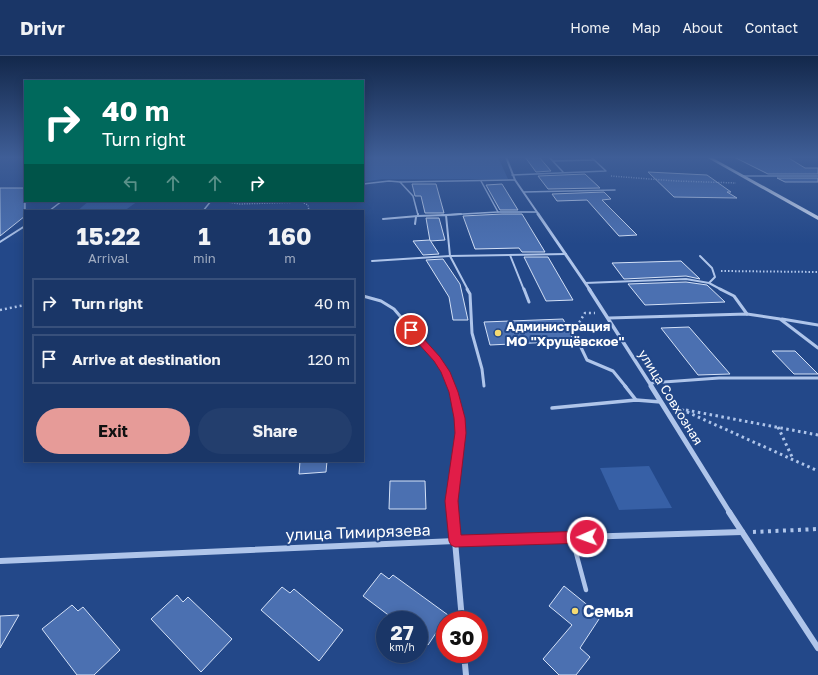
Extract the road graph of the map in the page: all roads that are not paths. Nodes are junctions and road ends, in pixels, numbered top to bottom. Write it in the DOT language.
graph roads {
  1 [pos="402,186"];
  2 [pos="484,186"];
  3 [pos="519,186"];
  4 [pos="760,186"];
  5 [pos="615,190"];
  6 [pos="524,192"];
  7 [pos="61,202"];
  8 [pos="210,202"];
  9 [pos="50,210"];
  10 [pos="204,210"];
  11 [pos="498,212"];
  12 [pos="536,212"];
  13 [pos="446,215"];
  14 [pos="418,216"];
  15 [pos="818,218"];
  16 [pos="383,219"];
  17 [pos="415,224"];
  18 [pos="24,227"];
  19 [pos="0,242"];
  20 [pos="566,254"];
  21 [pos="510,255"];
  22 [pos="450,256"];
  23 [pos="700,256"];
  24 [pos="372,261"];
  25 [pos="585,283"];
  26 [pos="709,283"];
  27 [pos="364,296"];
  28 [pos="529,302"];
  29 [pos="747,314"];
  30 [pos="607,315"];
  31 [pos="780,318"];
  32 [pos="818,325"];
  33 [pos="577,339"];
  34 [pos="818,348"];
  35 [pos="818,378"];
  36 [pos="650,383"];
  37 [pos="484,386"];
  38 [pos="636,400"];
  39 [pos="661,402"];
  40 [pos="552,408"];
  41 [pos="742,532"];
  42 [pos="572,537"];
  43 [pos="455,541"];
  44 [pos="0,560"];
  45 [pos="586,590"];
  46 [pos="461,611"];
  47 [pos="818,648"];
  48 [pos="465,663"];
  49 [pos="466,675"];
  1 -- 14 [label="lane"];
  2 -- 11 [label="lane"];
  3 -- 6 [label="street, улица Совхозная"];
  4 -- 15 [label="main road"];
  5 -- 6 [label="lane"];
  6 -- 12 [label="street, улица Совхозная"];
  7 -- 9 [label="lane"];
  8 -- 10 [label="lane"];
  11 -- 12 [label="lane"];
  11 -- 13 [label="lane"];
  12 -- 20 [label="street, улица Совхозная"];
  13 -- 14 [label="lane"];
  13 -- 22 [label="lane"];
  14 -- 16 [label="lane"];
  14 -- 17 [label="lane"];
  18 -- 19 [label="lane"];
  20 -- 21 [label="lane"];
  20 -- 25 [label="street, улица Совхозная"];
  21 -- 22 [label="lane"];
  21 -- 28 [label="lane"];
  22 -- 24 [label="lane"];
  22 -- 37 [label="lane"];
  23 -- 26 [label="lane"];
  25 -- 26 [label="lane"];
  25 -- 30 [label="street, улица Совхозная"];
  26 -- 29 [label="lane"];
  27 -- 43 [label="lane"];
  29 -- 30 [label="lane"];
  29 -- 31 [label="lane"];
  30 -- 36 [label="street, улица Совхозная"];
  31 -- 32 [label="lane"];
  31 -- 34 [label="lane"];
  33 -- 38 [label="lane"];
  35 -- 36 [label="lane"];
  36 -- 39 [label="street, улица Совхозная"];
  38 -- 39 [label="lane"];
  38 -- 40 [label="lane"];
  39 -- 41 [label="street, улица Совхозная"];
  41 -- 42 [label="street, улица Тимирязева"];
  41 -- 47 [label="street, улица Совхозная"];
  42 -- 43 [label="street, улица Тимирязева"];
  42 -- 45 [label="lane"];
  43 -- 44 [label="street, улица Тимирязева"];
  43 -- 46 [label="street"];
  48 -- 49 [label="street"];
}
